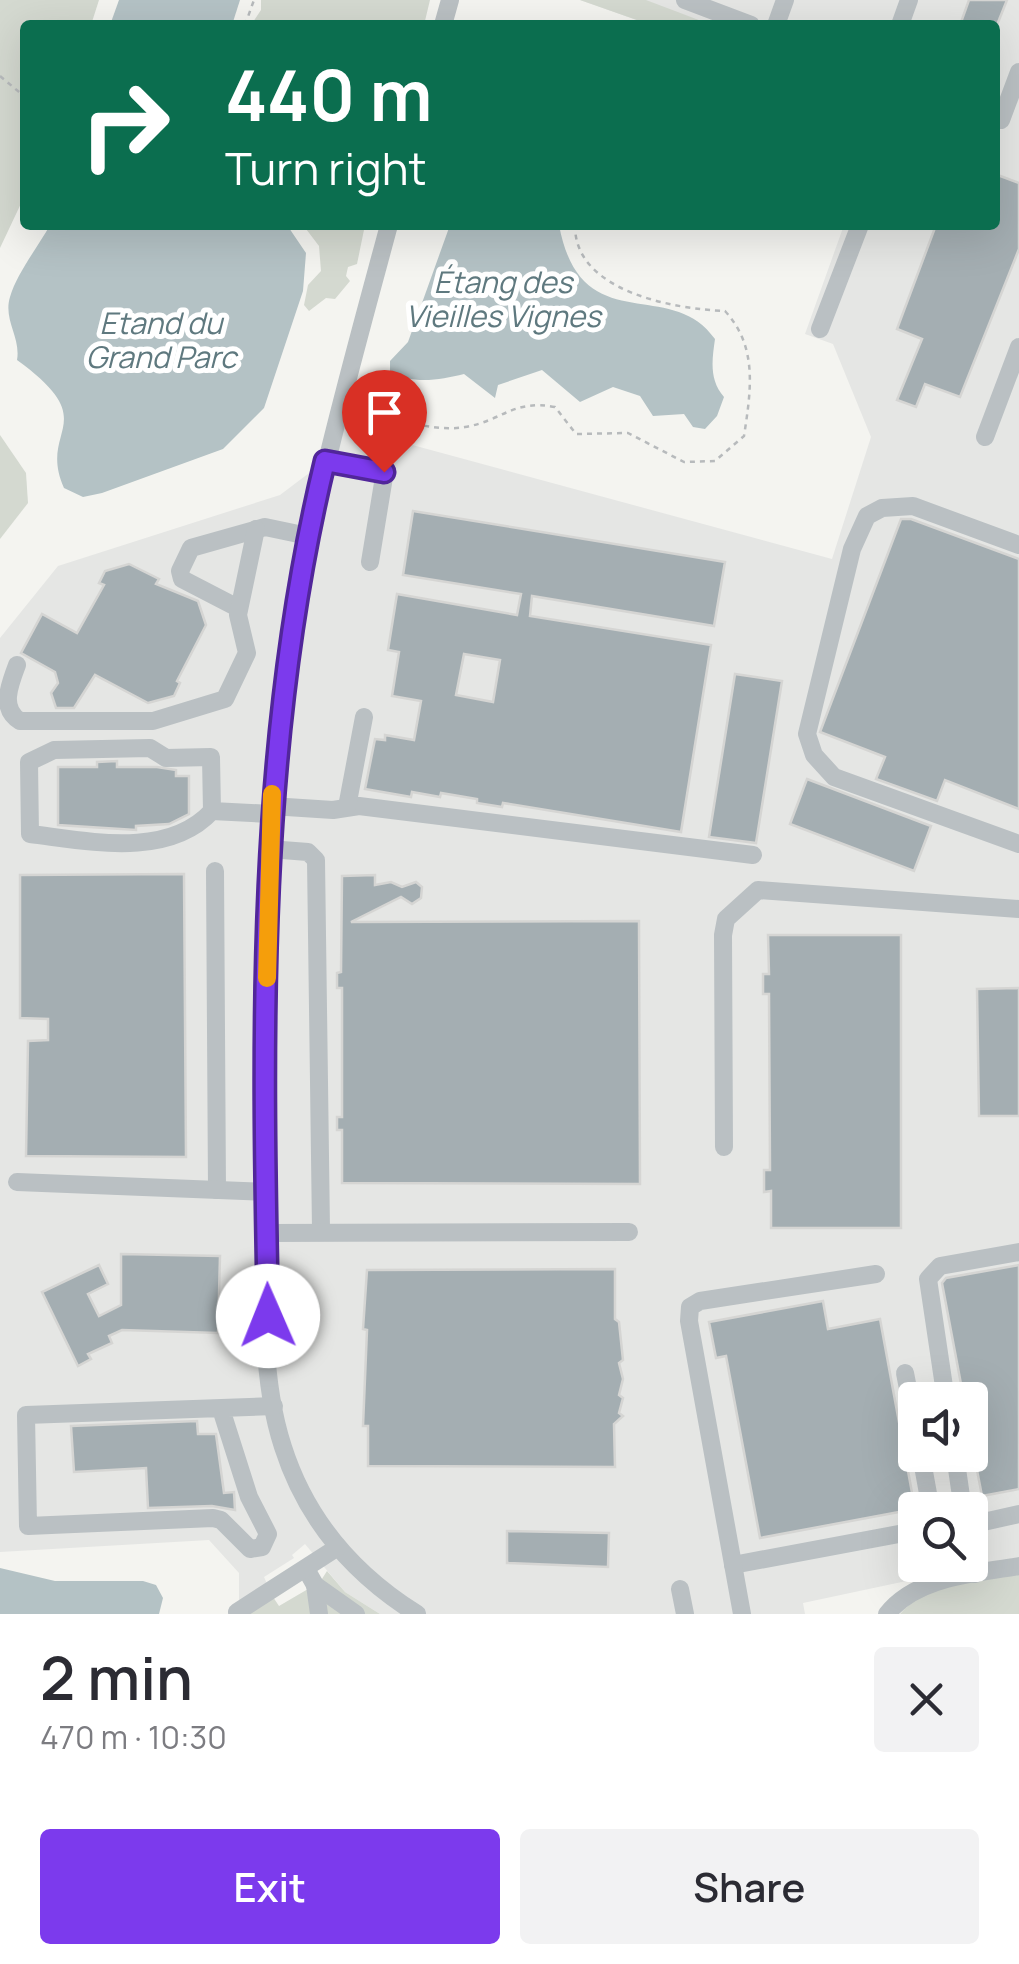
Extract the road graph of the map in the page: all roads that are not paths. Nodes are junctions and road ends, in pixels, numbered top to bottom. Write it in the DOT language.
graph roads {
  1 [pos="685,0"];
  2 [pos="738,20"];
  3 [pos="1019,72"];
  4 [pos="1005,122"];
  5 [pos="388,230"];
  6 [pos="858,230"];
  7 [pos="820,329"];
  8 [pos="1019,347"];
  9 [pos="986,438"];
  10 [pos="325,461"];
  11 [pos="256,529"];
  12 [pos="308,536"];
  13 [pos="1019,545"];
  14 [pos="370,562"];
  15 [pos="238,608"];
  16 [pos="17,665"];
  17 [pos="364,717"];
  18 [pos="347,808"];
  19 [pos="271,810"];
  20 [pos="212,812"];
  21 [pos="1019,844"];
  22 [pos="269,849"];
  23 [pos="754,855"];
  24 [pos="216,871"];
  25 [pos="1019,909"];
  26 [pos="724,1148"];
  27 [pos="16,1182"];
  28 [pos="217,1190"];
  29 [pos="267,1192"];
  30 [pos="320,1230"];
  31 [pos="629,1232"];
  32 [pos="267,1233"];
  33 [pos="1019,1252"];
  34 [pos="876,1274"];
  35 [pos="905,1373"];
  36 [pos="907,1382"];
  37 [pos="943,1382"];
  38 [pos="274,1406"];
  39 [pos="221,1409"];
  40 [pos="1019,1514"];
  41 [pos="988,1521"];
  42 [pos="898,1534"];
  43 [pos="338,1547"];
  44 [pos="733,1565"];
  45 [pos="1019,1566"];
  46 [pos="988,1572"];
  47 [pos="311,1577"];
  48 [pos="942,1582"];
  49 [pos="680,1589"];
  50 [pos="237,1612"];
  51 [pos="319,1614"];
  52 [pos="356,1614"];
  53 [pos="417,1614"];
  54 [pos="685,1614"];
  55 [pos="742,1614"];
  56 [pos="887,1614"];
  1 -- 2 [label="street"];
  3 -- 4 [label="street"];
  5 -- 10 [label="street"];
  6 -- 7 [label="street"];
  8 -- 9 [label="street"];
  10 -- 12 [label="street"];
  10 -- 14 [label="street"];
  11 -- 12 [label="street"];
  11 -- 15 [label="street"];
  11 -- 15 [label="street"];
  12 -- 19 [label="street"];
  13 -- 21 [label="street"];
  15 -- 16 [label="street"];
  17 -- 18 [label="street"];
  18 -- 19 [label="street"];
  18 -- 23 [label="street"];
  19 -- 20 [label="street"];
  19 -- 22 [label="street"];
  20 -- 20 [label="street"];
  22 -- 29 [label="street"];
  22 -- 30 [label="street"];
  24 -- 28 [label="street"];
  25 -- 26 [label="street"];
  27 -- 28 [label="street"];
  28 -- 29 [label="street"];
  29 -- 32 [label="street"];
  30 -- 31 [label="street"];
  30 -- 32 [label="street"];
  32 -- 38 [label="street"];
  33 -- 37 [label="street"];
  34 -- 44 [label="street"];
  35 -- 36 [label="street"];
  38 -- 39 [label="street"];
  38 -- 43 [label="street"];
  39 -- 39 [label="street"];
  40 -- 41 [label="street"];
  42 -- 44 [label="street"];
  43 -- 47 [label="street"];
  43 -- 53 [label="street"];
  44 -- 55 [label="street"];
  45 -- 46 [label="street"];
  47 -- 50 [label="street"];
  47 -- 51 [label="street"];
  47 -- 52 [label="street"];
  48 -- 56 [label="street"];
  49 -- 54 [label="street"];
}
